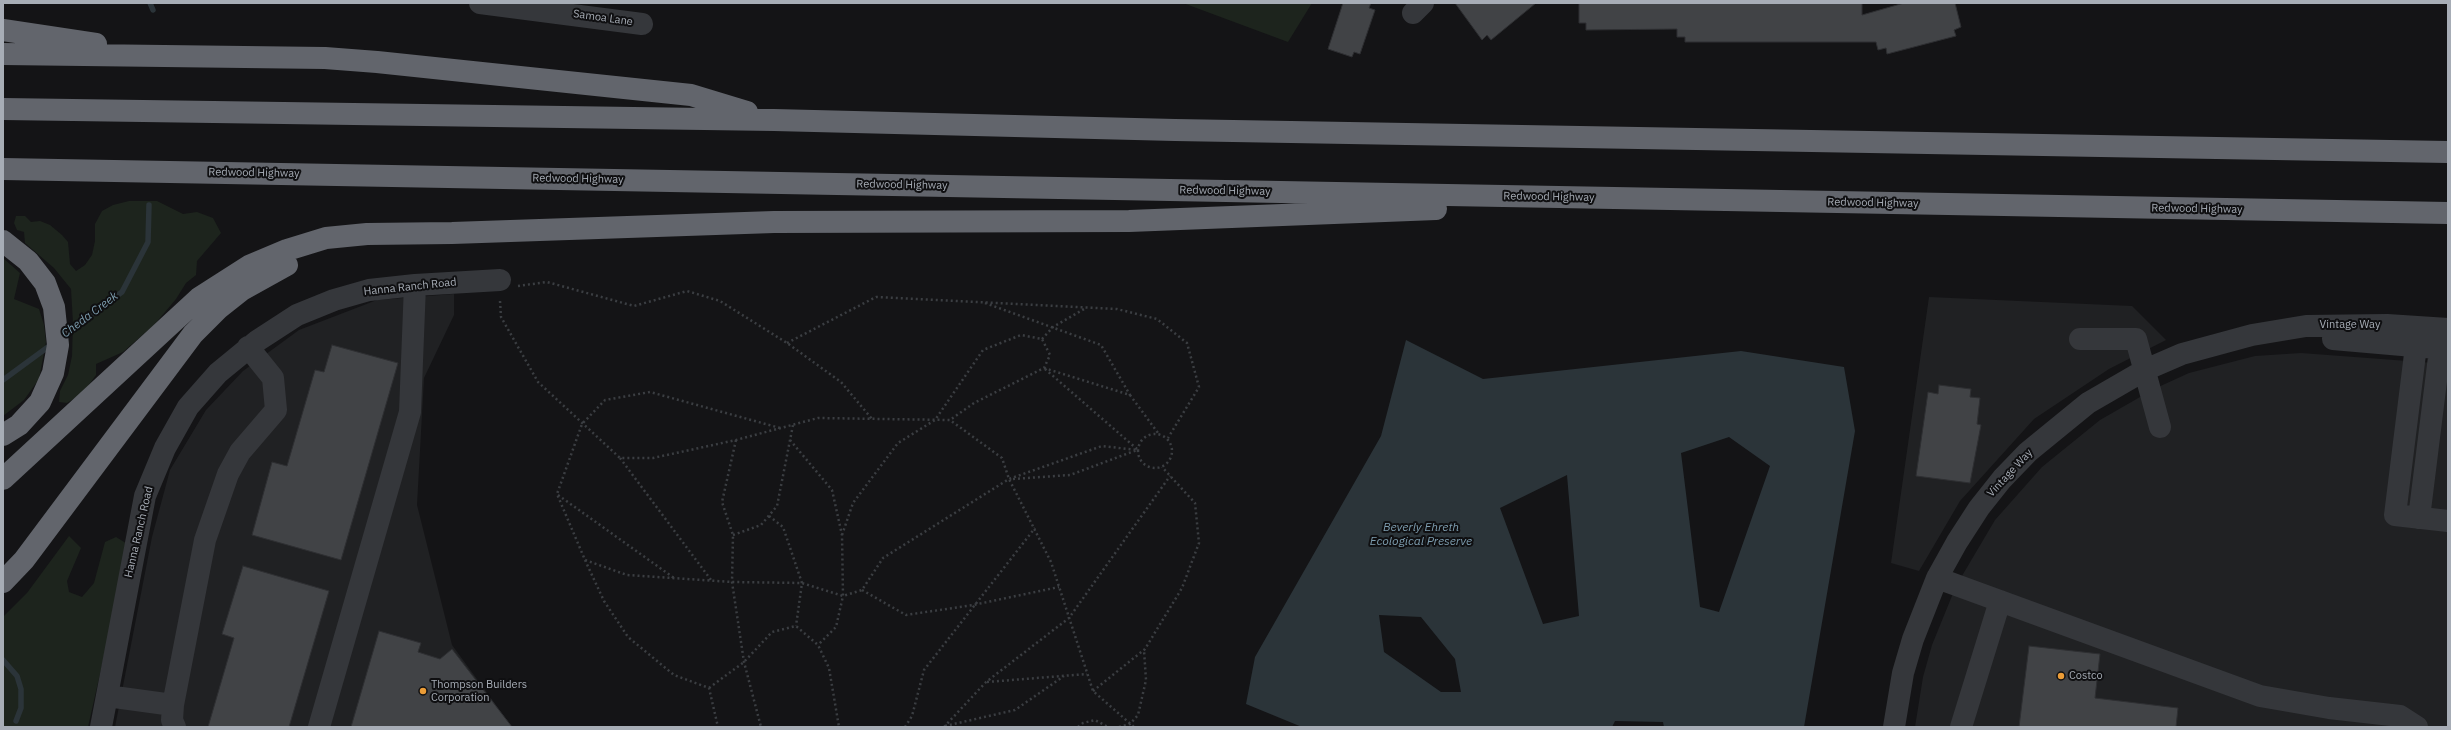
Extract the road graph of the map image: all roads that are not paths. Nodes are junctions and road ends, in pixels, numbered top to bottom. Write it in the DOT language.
graph roads {
  1 [pos="480,3"];
  2 [pos="516,5"];
  3 [pos="642,24"];
  4 [pos="3,30"];
  5 [pos="3,54"];
  6 [pos="136,55"];
  7 [pos="3,109"];
  8 [pos="774,120"];
  9 [pos="2448,152"];
  10 [pos="3,169"];
  11 [pos="1670,200"];
  12 [pos="2448,214"];
  13 [pos="389,235"];
  14 [pos="3,241"];
  15 [pos="415,285"];
  16 [pos="505,292"];
  17 [pos="2438,328"];
  18 [pos="2252,335"];
  19 [pos="2080,339"];
  20 [pos="2416,346"];
  21 [pos="248,347"];
  22 [pos="2444,349"];
  23 [pos="2145,370"];
  24 [pos="2160,427"];
  25 [pos="3,436"];
  26 [pos="3,479"];
  27 [pos="2418,518"];
  28 [pos="2448,521"];
  29 [pos="1937,578"];
  30 [pos="3,582"];
  31 [pos="2000,601"];
  32 [pos="107,696"];
  33 [pos="173,706"];
  34 [pos="101,727"];
  35 [pos="175,727"];
  36 [pos="319,727"];
  37 [pos="1894,727"];
  38 [pos="1961,727"];
  39 [pos="2417,727"];
  1 -- 2 [label="street, Samoa Lane"];
  2 -- 3 [label="street, Samoa Lane"];
  4 -- 6 [label="highway"];
  5 -- 6 [label="highway"];
  6 -- 8 [label="highway"];
  7 -- 8 [label="highway"];
  8 -- 9 [label="highway"];
  10 -- 11 [label="highway, Redwood Highway"];
  11 -- 12 [label="highway, Redwood Highway"];
  11 -- 13 [label="highway"];
  13 -- 26 [label="highway"];
  13 -- 30 [label="highway"];
  14 -- 25 [label="highway"];
  15 -- 16 [label="street, Hanna Ranch Road"];
  15 -- 21 [label="street, Hanna Ranch Road"];
  15 -- 36 [label="street"];
  17 -- 18 [label="street, Vintage Way"];
  17 -- 20 [label="street"];
  17 -- 22 [label="street"];
  18 -- 20 [label="street, Vintage Way"];
  18 -- 23 [label="street, Vintage Way"];
  19 -- 23 [label="street"];
  20 -- 22 [label="street, Vintage Way"];
  20 -- 27 [label="street"];
  21 -- 32 [label="street, Hanna Ranch Road"];
  21 -- 33 [label="street"];
  22 -- 27 [label="street"];
  23 -- 24 [label="street"];
  23 -- 29 [label="street, Vintage Way"];
  27 -- 28 [label="street"];
  29 -- 31 [label="street"];
  29 -- 37 [label="street, Vintage Way"];
  31 -- 38 [label="street"];
  31 -- 39 [label="street"];
  32 -- 33 [label="street"];
  32 -- 34 [label="street, Hanna Ranch Road"];
  33 -- 35 [label="street"];
}
